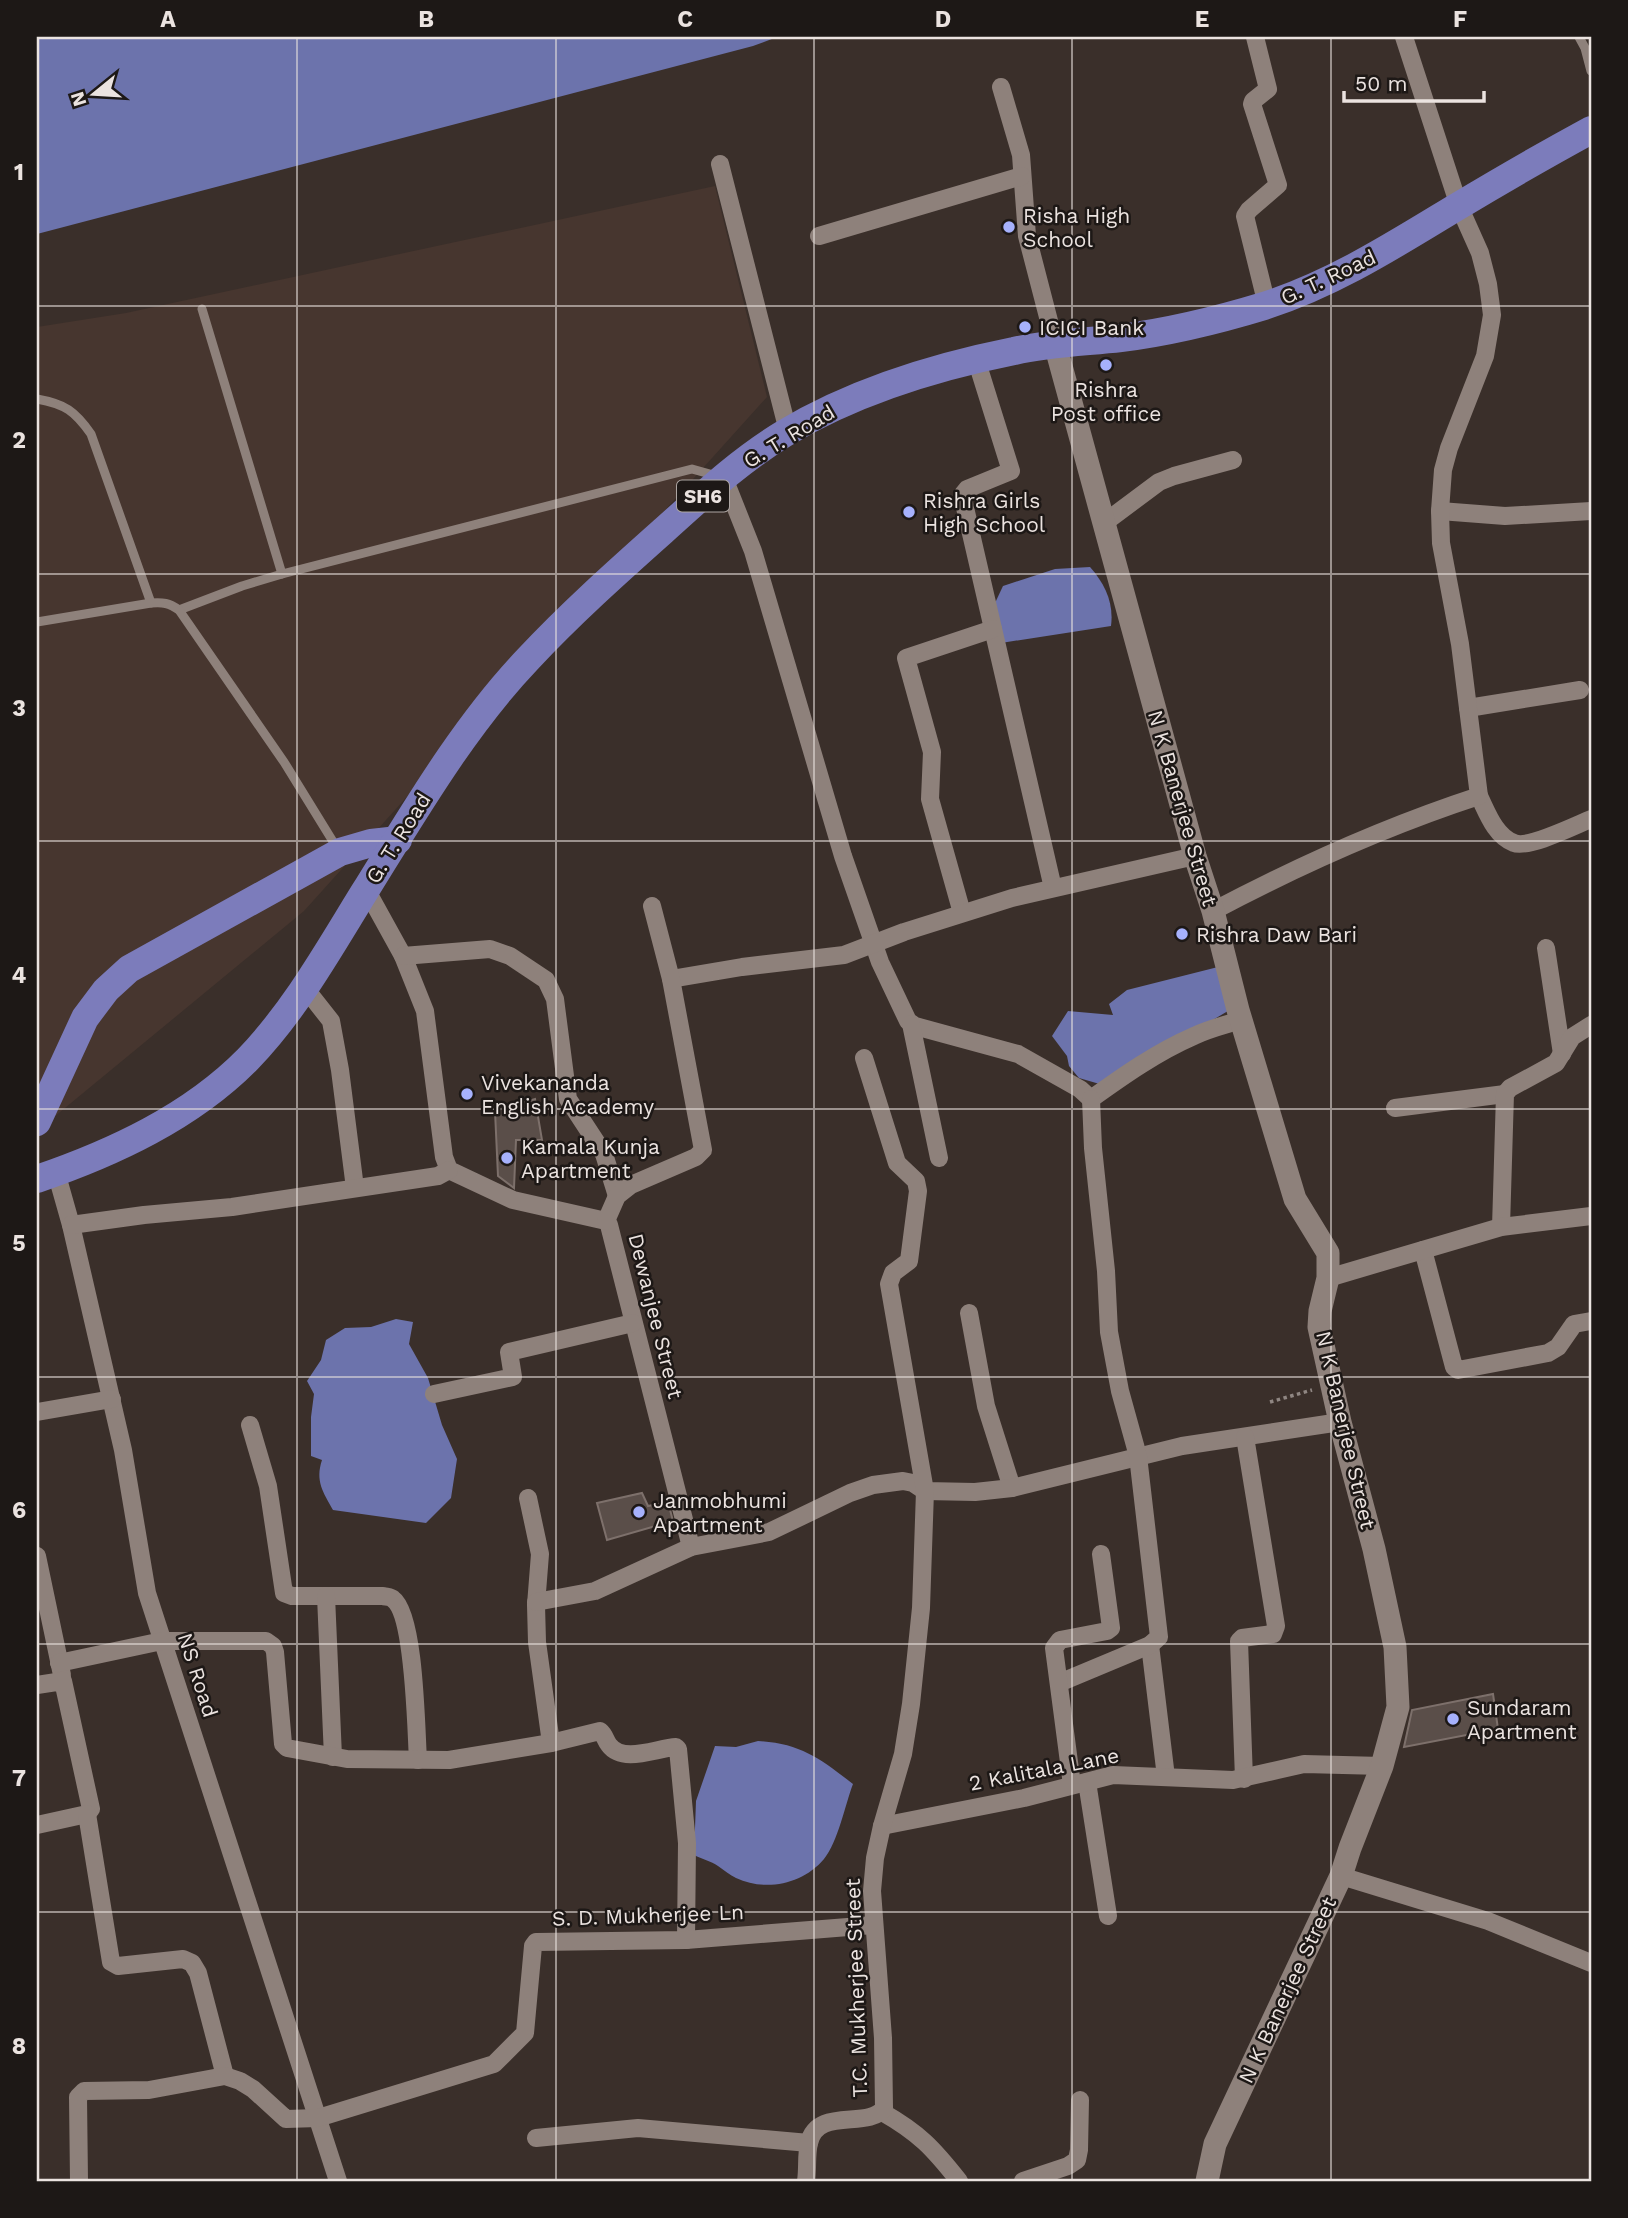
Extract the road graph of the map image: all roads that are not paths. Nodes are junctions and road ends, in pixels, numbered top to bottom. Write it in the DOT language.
graph roads {
  1 [pos="1255,37"];
  2 [pos="1404,37"];
  3 [pos="1578,37"];
  4 [pos="1591,71"];
  5 [pos="1001,87"];
  6 [pos="1591,130"];
  7 [pos="720,164"];
  8 [pos="1022,176"];
  9 [pos="1459,206"];
  10 [pos="819,236"];
  11 [pos="1267,305"];
  12 [pos="202,309"];
  13 [pos="1055,344"];
  14 [pos="976,359"];
  15 [pos="37,399"];
  16 [pos="788,431"];
  17 [pos="1233,460"];
  18 [pos="724,478"];
  19 [pos="1440,511"];
  20 [pos="1591,511"];
  21 [pos="1104,523"];
  22 [pos="282,574"];
  23 [pos="151,603"];
  24 [pos="179,610"];
  25 [pos="37,625"];
  26 [pos="993,629"];
  27 [pos="1580,690"];
  28 [pos="1468,708"];
  29 [pos="1479,796"];
  30 [pos="1591,819"];
  31 [pos="398,840"];
  32 [pos="340,852"];
  33 [pos="1195,856"];
  34 [pos="1053,888"];
  35 [pos="366,889"];
  36 [pos="652,906"];
  37 [pos="1213,911"];
  38 [pos="962,913"];
  39 [pos="874,944"];
  40 [pos="1546,948"];
  41 [pos="403,956"];
  42 [pos="671,979"];
  43 [pos="304,988"];
  44 [pos="1241,1020"];
  45 [pos="911,1024"];
  46 [pos="1591,1025"];
  47 [pos="1562,1054"];
  48 [pos="864,1058"];
  49 [pos="1505,1094"];
  50 [pos="1091,1099"];
  51 [pos="1395,1108"];
  52 [pos="37,1122"];
  53 [pos="939,1158"];
  54 [pos="449,1170"];
  55 [pos="46,1175"];
  56 [pos="355,1188"];
  57 [pos="617,1196"];
  58 [pos="1591,1216"];
  59 [pos="606,1221"];
  60 [pos="71,1224"];
  61 [pos="1501,1227"];
  62 [pos="1423,1250"];
  63 [pos="1328,1278"];
  64 [pos="970,1313"];
  65 [pos="1591,1321"];
  66 [pos="633,1323"];
  67 [pos="434,1394"];
  68 [pos="112,1399"];
  69 [pos="37,1412"];
  70 [pos="1340,1422"];
  71 [pos="250,1425"];
  72 [pos="1245,1437"];
  73 [pos="1138,1456"];
  74 [pos="1012,1489"];
  75 [pos="925,1491"];
  76 [pos="528,1498"];
  77 [pos="691,1546"];
  78 [pos="1101,1554"];
  79 [pos="37,1556"];
  80 [pos="326,1596"];
  81 [pos="41,1597"];
  82 [pos="537,1602"];
  83 [pos="162,1641"];
  84 [pos="1150,1645"];
  85 [pos="59,1663"];
  86 [pos="63,1681"];
  87 [pos="1059,1683"];
  88 [pos="37,1685"];
  89 [pos="551,1743"];
  90 [pos="333,1757"];
  91 [pos="418,1760"];
  92 [pos="1382,1766"];
  93 [pos="1166,1777"];
  94 [pos="1244,1779"];
  95 [pos="1079,1783"];
  96 [pos="87,1814"];
  97 [pos="37,1825"];
  98 [pos="882,1826"];
  99 [pos="1341,1876"];
  100 [pos="1108,1916"];
  101 [pos="873,1924"];
  102 [pos="686,1940"];
  103 [pos="1591,1963"];
  104 [pos="225,2076"];
  105 [pos="1080,2100"];
  106 [pos="881,2112"];
  107 [pos="318,2118"];
  108 [pos="536,2138"];
  109 [pos="809,2143"];
  110 [pos="79,2181"];
  111 [pos="338,2181"];
  112 [pos="807,2181"];
  113 [pos="959,2181"];
  114 [pos="1023,2181"];
  115 [pos="1207,2181"];
  1 -- 11 [label="street"];
  2 -- 9 [label="street"];
  3 -- 4 [label="lane"];
  5 -- 8 [label="street"];
  6 -- 9 [label="main road, G. T. Road / SH6"];
  7 -- 16 [label="street"];
  8 -- 10 [label="street"];
  8 -- 13 [label="street"];
  9 -- 11 [label="main road, G. T. Road / SH6"];
  9 -- 19 [label="street"];
  11 -- 13 [label="main road, G. T. Road / SH6"];
  12 -- 22 [label="lane"];
  13 -- 14 [label="main road, G. T. Road / SH6"];
  13 -- 21 [label="street, N K Banerjee Street"];
  14 -- 16 [label="main road, G. T. Road / SH6"];
  14 -- 26 [label="street"];
  15 -- 23 [label="lane"];
  16 -- 18 [label="main road, G. T. Road / SH6"];
  17 -- 21 [label="street"];
  18 -- 22 [label="lane"];
  18 -- 31 [label="main road, G. T. Road / SH6"];
  18 -- 39 [label="street"];
  19 -- 20 [label="street"];
  19 -- 28 [label="street"];
  21 -- 33 [label="street, N K Banerjee Street"];
  22 -- 24 [label="lane"];
  23 -- 24 [label="lane"];
  23 -- 25 [label="lane"];
  24 -- 32 [label="lane"];
  26 -- 34 [label="street"];
  26 -- 38 [label="street"];
  27 -- 28 [label="street"];
  28 -- 29 [label="street"];
  29 -- 30 [label="street"];
  29 -- 37 [label="street"];
  31 -- 32 [label="main road"];
  31 -- 35 [label="main road, G. T. Road / SH6"];
  32 -- 52 [label="main road"];
  33 -- 34 [label="street"];
  33 -- 37 [label="street, N K Banerjee Street"];
  34 -- 38 [label="street"];
  35 -- 41 [label="street"];
  35 -- 43 [label="main road, G. T. Road / SH6"];
  36 -- 42 [label="street"];
  37 -- 44 [label="street, N K Banerjee Street"];
  38 -- 39 [label="street"];
  39 -- 42 [label="street"];
  39 -- 45 [label="street"];
  40 -- 47 [label="street"];
  41 -- 54 [label="street"];
  41 -- 57 [label="street"];
  42 -- 57 [label="street"];
  43 -- 55 [label="main road, G. T. Road / SH6"];
  43 -- 56 [label="street"];
  44 -- 50 [label="street"];
  44 -- 63 [label="street, N K Banerjee Street"];
  45 -- 50 [label="street"];
  45 -- 53 [label="street"];
  46 -- 47 [label="street"];
  47 -- 49 [label="street"];
  48 -- 75 [label="street, T.C. Mukherjee Street"];
  49 -- 51 [label="street"];
  49 -- 61 [label="street"];
  50 -- 73 [label="street"];
  54 -- 56 [label="street"];
  54 -- 59 [label="street, Dewanjee Street"];
  55 -- 60 [label="street, NS Road"];
  56 -- 60 [label="street"];
  57 -- 59 [label="street"];
  58 -- 61 [label="street"];
  59 -- 66 [label="street, Dewanjee Street"];
  60 -- 68 [label="street, NS Road"];
  61 -- 62 [label="street"];
  62 -- 63 [label="street"];
  62 -- 65 [label="street"];
  63 -- 70 [label="street, N K Banerjee Street"];
  64 -- 74 [label="street"];
  66 -- 67 [label="street"];
  66 -- 77 [label="street, Dewanjee Street"];
  68 -- 69 [label="street"];
  68 -- 83 [label="street, NS Road"];
  70 -- 72 [label="street"];
  70 -- 92 [label="street, N K Banerjee Street"];
  71 -- 80 [label="street"];
  72 -- 73 [label="street"];
  72 -- 94 [label="street"];
  73 -- 74 [label="street"];
  73 -- 84 [label="street"];
  74 -- 75 [label="street"];
  75 -- 77 [label="street"];
  75 -- 98 [label="street, T.C. Mukherjee Street"];
  76 -- 82 [label="street"];
  77 -- 82 [label="street"];
  78 -- 87 [label="street"];
  79 -- 81 [label="street"];
  80 -- 90 [label="street"];
  80 -- 91 [label="street"];
  81 -- 85 [label="street"];
  82 -- 89 [label="street"];
  83 -- 85 [label="street"];
  83 -- 90 [label="street"];
  83 -- 107 [label="street, NS Road"];
  84 -- 87 [label="street"];
  84 -- 93 [label="street"];
  85 -- 86 [label="street"];
  86 -- 88 [label="street"];
  86 -- 96 [label="street"];
  87 -- 95 [label="street"];
  89 -- 91 [label="street"];
  89 -- 102 [label="street"];
  90 -- 91 [label="street"];
  92 -- 94 [label="street, 2 Kalitala Lane"];
  92 -- 99 [label="street, N K Banerjee Street"];
  93 -- 94 [label="street, 2 Kalitala Lane"];
  93 -- 95 [label="street, 2 Kalitala Lane"];
  95 -- 98 [label="street, 2 Kalitala Lane"];
  95 -- 100 [label="street"];
  96 -- 97 [label="street"];
  96 -- 104 [label="street"];
  98 -- 101 [label="street, T.C. Mukherjee Street"];
  99 -- 103 [label="street"];
  99 -- 115 [label="street, N K Banerjee Street"];
  101 -- 102 [label="street, S. D. Mukherjee Ln"];
  101 -- 106 [label="street, T.C. Mukherjee Street"];
  102 -- 107 [label="street, S. D. Mukherjee Ln"];
  104 -- 107 [label="street"];
  104 -- 110 [label="street"];
  105 -- 114 [label="street"];
  106 -- 109 [label="street, T.C. Mukherjee Street"];
  106 -- 113 [label="street"];
  107 -- 111 [label="street, NS Road"];
  108 -- 109 [label="street"];
  109 -- 112 [label="street"];
}
